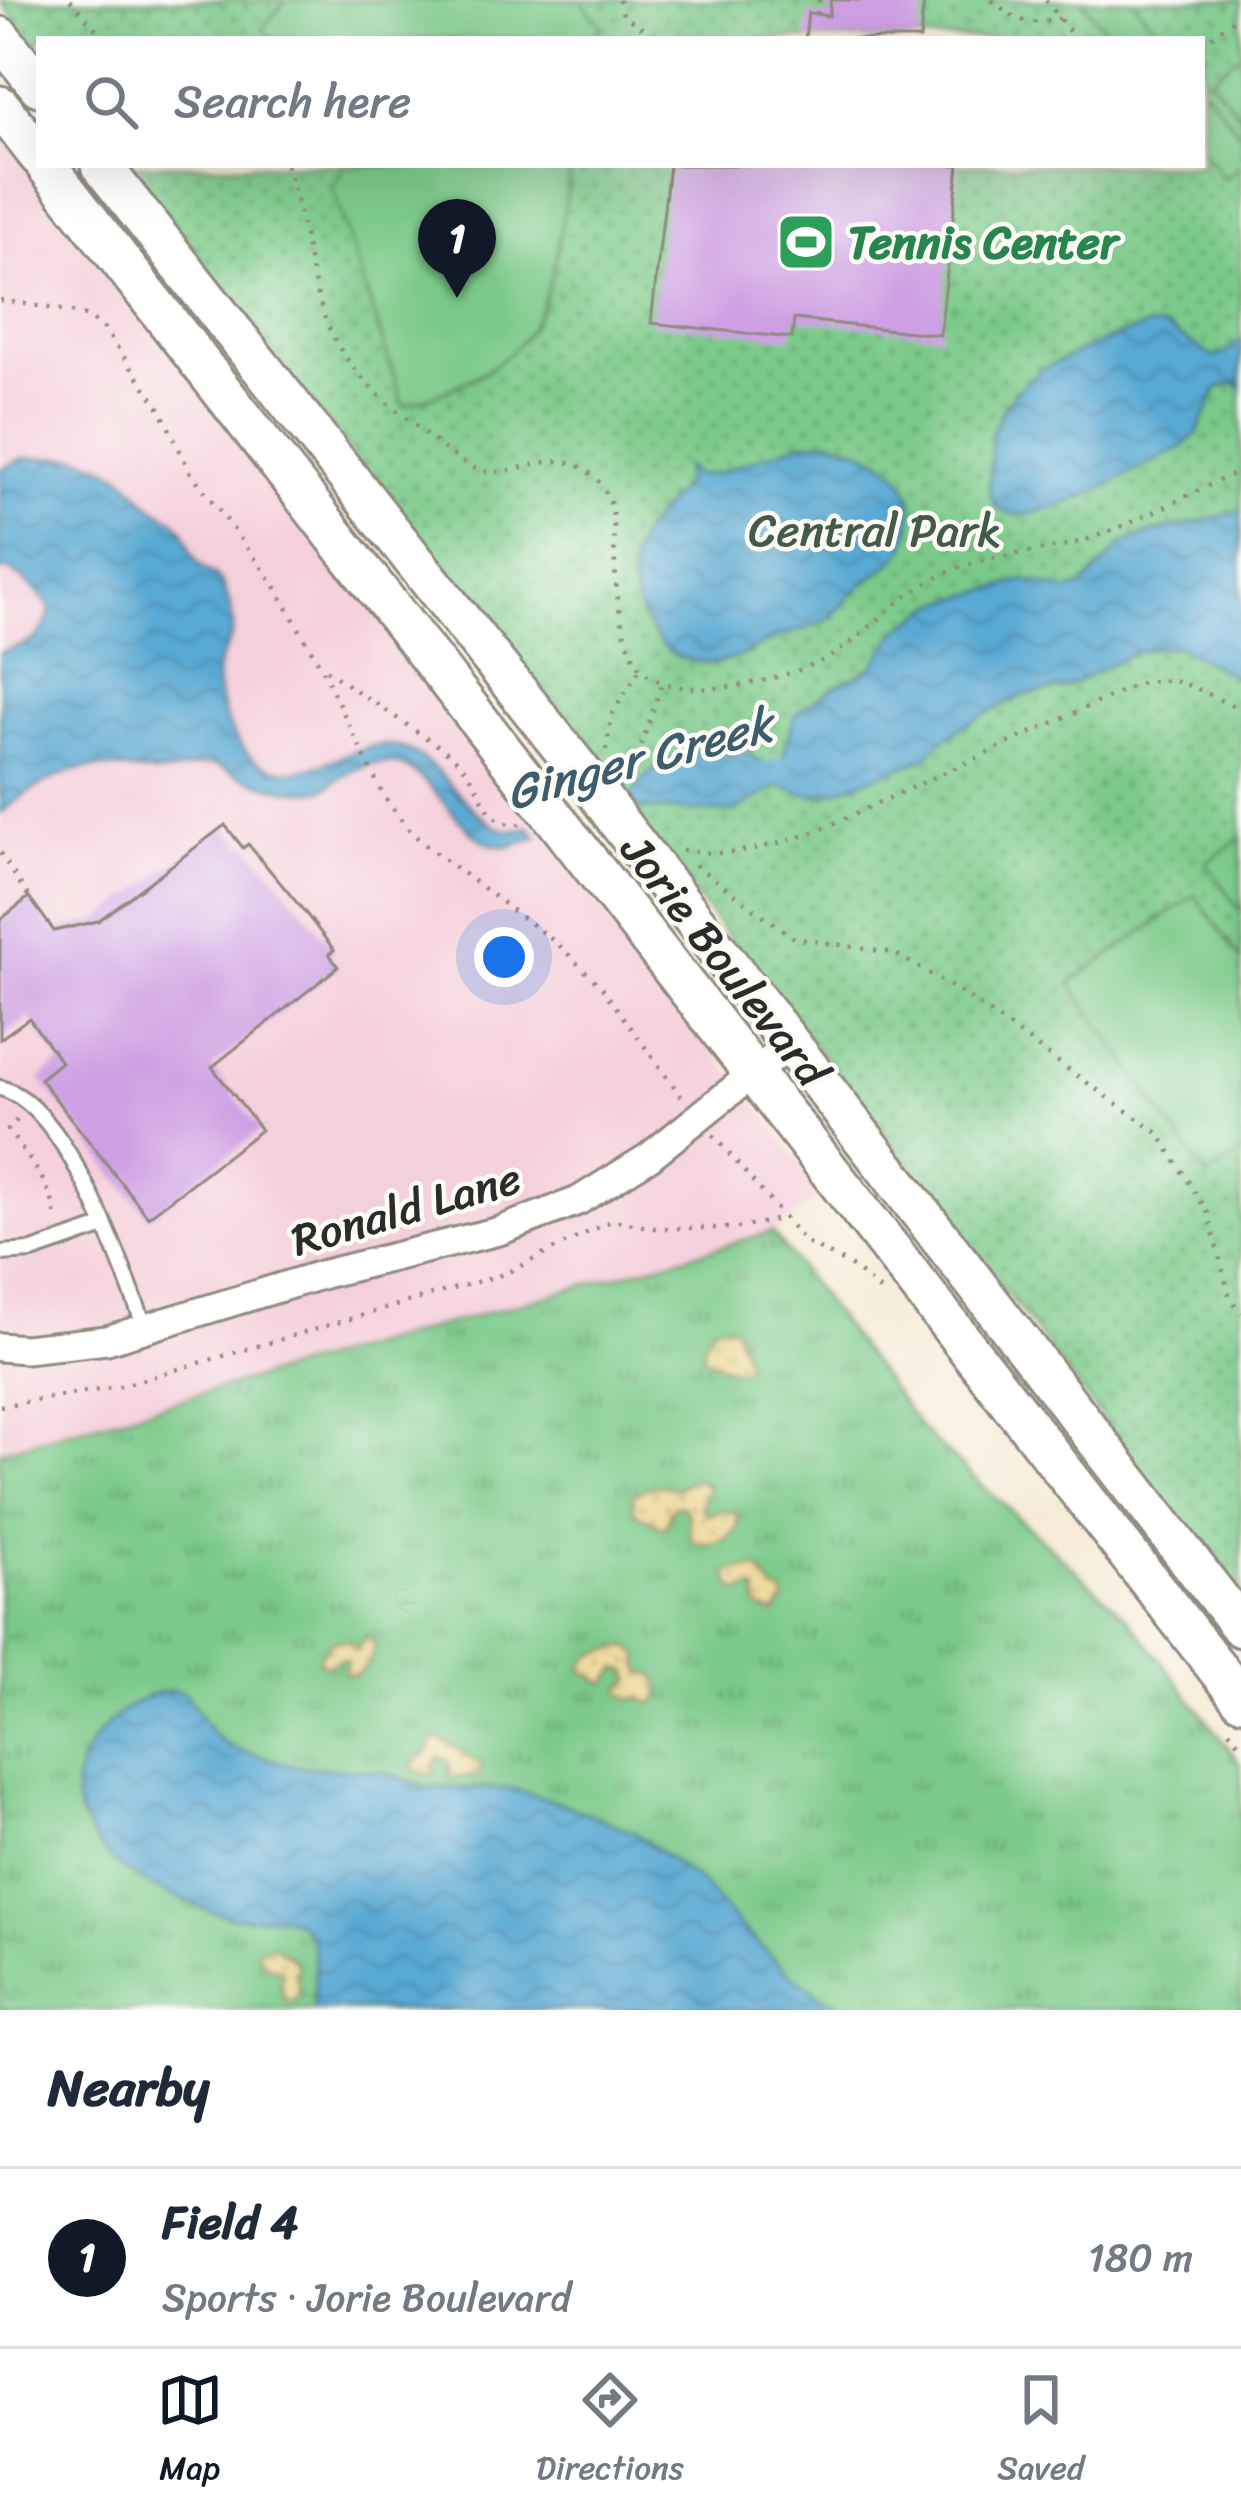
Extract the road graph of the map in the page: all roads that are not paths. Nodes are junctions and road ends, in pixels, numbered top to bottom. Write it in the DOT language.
graph roads {
  1 [pos="0,37"];
  2 [pos="36,82"];
  3 [pos="0,106"];
  4 [pos="36,152"];
  5 [pos="48,168"];
  6 [pos="103,168"];
  7 [pos="790,1044"];
  8 [pos="752,1074"];
  9 [pos="0,1088"];
  10 [pos="105,1226"];
  11 [pos="0,1253"];
  12 [pos="146,1330"];
  13 [pos="0,1347"];
  14 [pos="1241,1627"];
  15 [pos="1241,1699"];
  1 -- 2 [label="main road"];
  3 -- 4 [label="main road"];
  5 -- 8 [label="main road, Jorie Boulevard, bridge"];
  6 -- 7 [label="main road, Jorie Boulevard, bridge"];
  7 -- 8 [label="street, Ronald Lane"];
  7 -- 14 [label="main road, Jorie Boulevard"];
  8 -- 12 [label="street, Ronald Lane"];
  8 -- 15 [label="main road, Jorie Boulevard"];
  9 -- 10 [label="lane"];
  10 -- 11 [label="lane"];
  10 -- 12 [label="lane"];
  12 -- 13 [label="street, Ronald Lane"];
}
